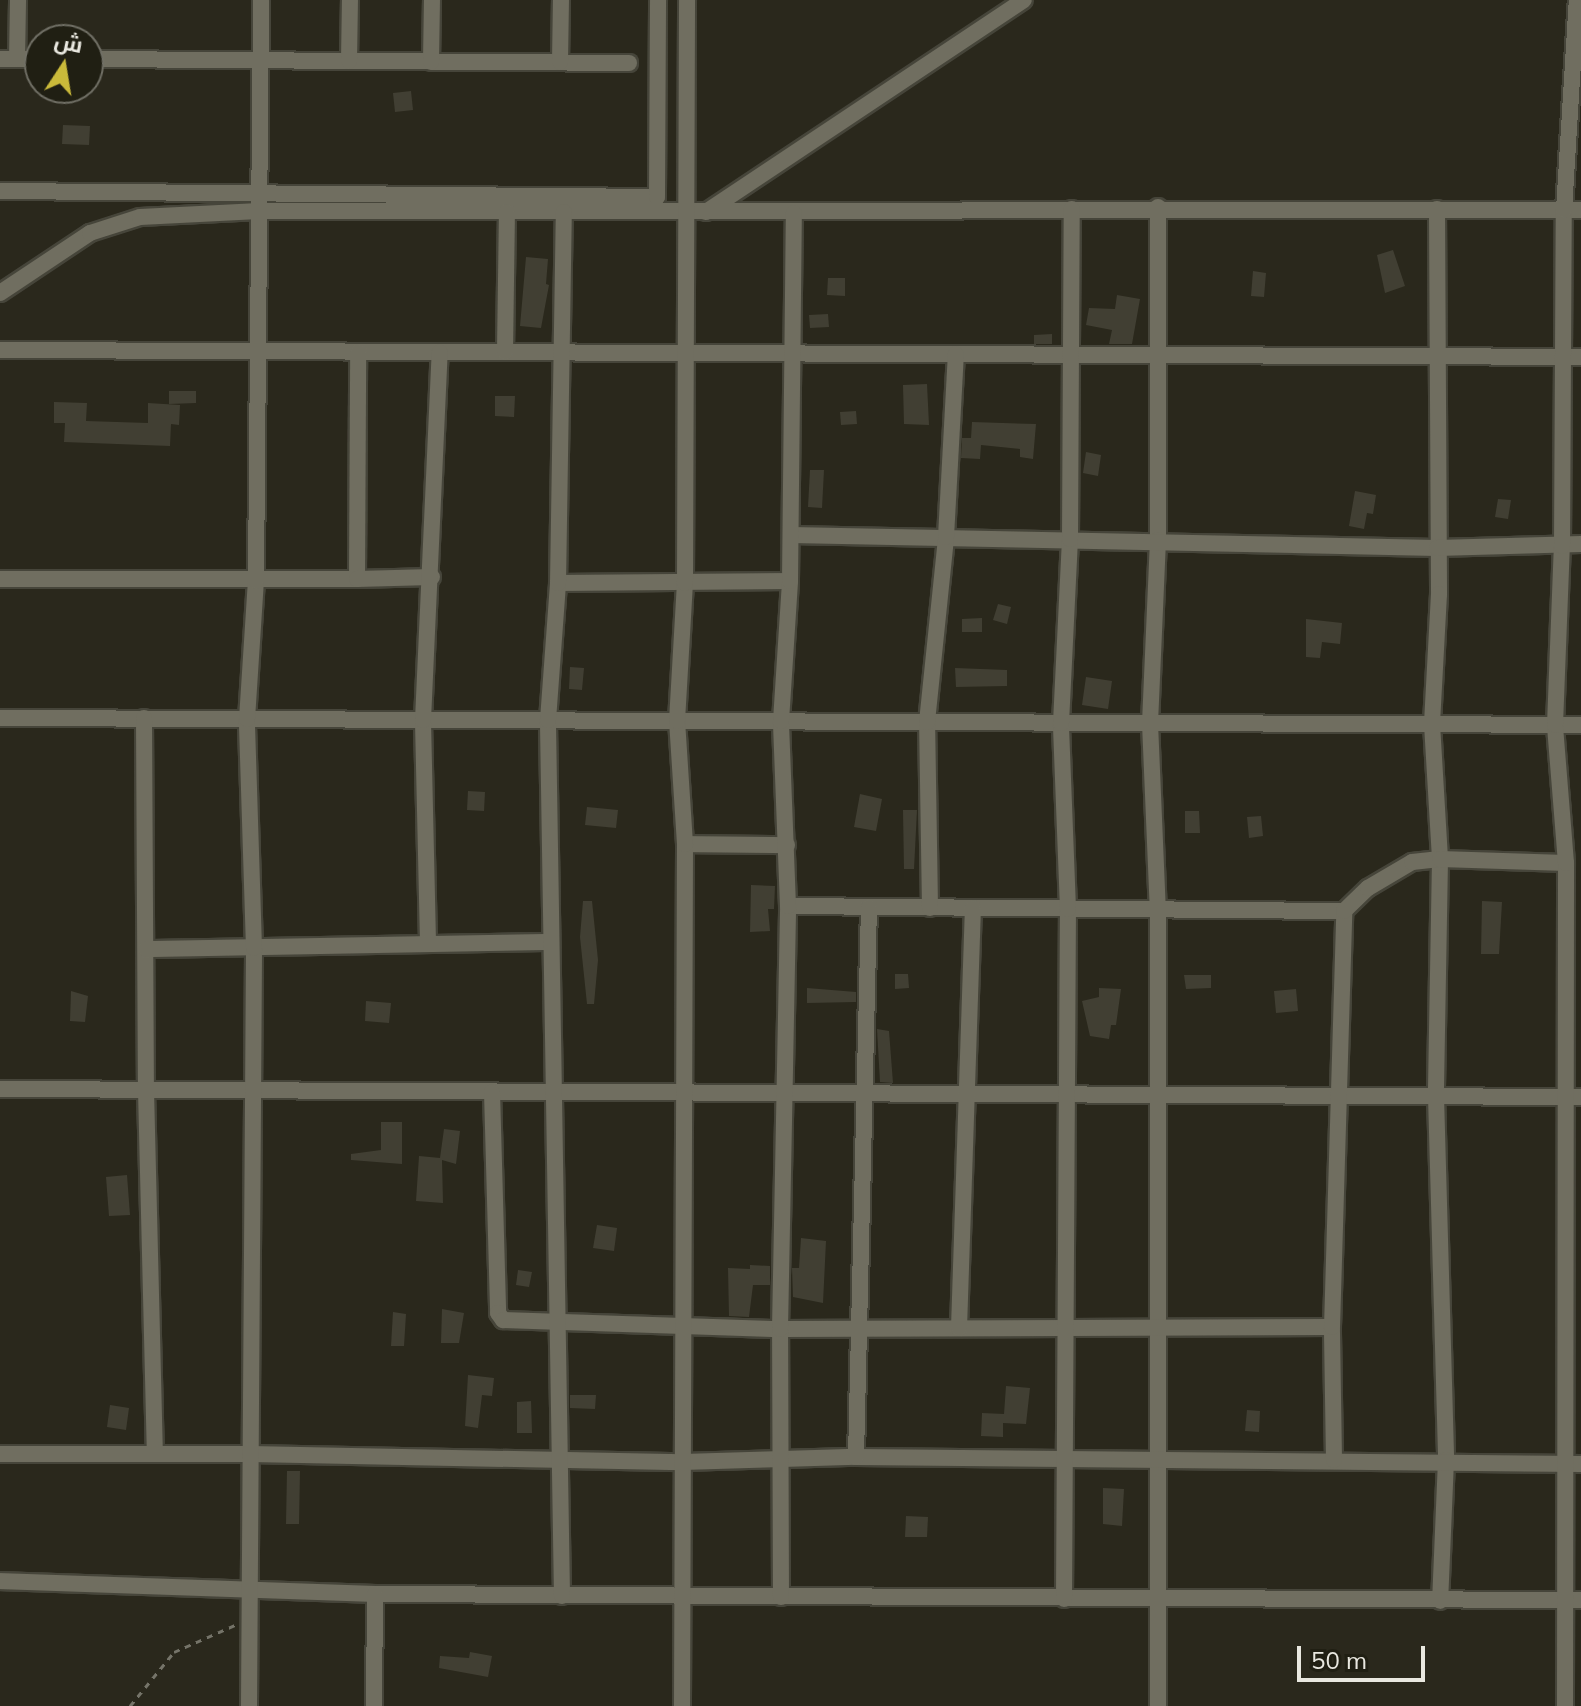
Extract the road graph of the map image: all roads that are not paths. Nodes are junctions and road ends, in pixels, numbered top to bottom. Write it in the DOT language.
graph roads {
  1 [pos="18,0"];
  2 [pos="261,0"];
  3 [pos="350,0"];
  4 [pos="432,0"];
  5 [pos="561,0"];
  6 [pos="658,0"];
  7 [pos="687,0"];
  8 [pos="1024,0"];
  9 [pos="1577,0"];
  10 [pos="0,59"];
  11 [pos="17,59"];
  12 [pos="24,59"];
  13 [pos="104,59"];
  14 [pos="260,61"];
  15 [pos="349,61"];
  16 [pos="431,62"];
  17 [pos="560,62"];
  18 [pos="629,63"];
  19 [pos="0,191"];
  20 [pos="259,192"];
  21 [pos="1158,207"];
  22 [pos="1072,209"];
  23 [pos="1437,209"];
  24 [pos="1573,210"];
  25 [pos="259,211"];
  26 [pos="507,212"];
  27 [pos="564,212"];
  28 [pos="687,213"];
  29 [pos="704,213"];
  30 [pos="794,213"];
  31 [pos="0,293"];
  32 [pos="0,350"];
  33 [pos="258,351"];
  34 [pos="358,352"];
  35 [pos="440,352"];
  36 [pos="505,352"];
  37 [pos="560,352"];
  38 [pos="686,353"];
  39 [pos="793,354"];
  40 [pos="956,354"];
  41 [pos="1071,355"];
  42 [pos="1158,355"];
  43 [pos="1437,357"];
  44 [pos="1573,357"];
  45 [pos="791,535"];
  46 [pos="946,537"];
  47 [pos="1070,539"];
  48 [pos="1158,540"];
  49 [pos="1581,544"];
  50 [pos="1562,546"];
  51 [pos="1437,548"];
  52 [pos="432,577"];
  53 [pos="0,579"];
  54 [pos="357,579"];
  55 [pos="256,581"];
  56 [pos="790,581"];
  57 [pos="558,583"];
  58 [pos="685,583"];
  59 [pos="0,718"];
  60 [pos="144,718"];
  61 [pos="247,719"];
  62 [pos="423,720"];
  63 [pos="548,720"];
  64 [pos="677,721"];
  65 [pos="781,721"];
  66 [pos="927,722"];
  67 [pos="1061,723"];
  68 [pos="1150,723"];
  69 [pos="1432,724"];
  70 [pos="1555,725"];
  71 [pos="1581,725"];
  72 [pos="685,844"];
  73 [pos="787,845"];
  74 [pos="1440,859"];
  75 [pos="1566,863"];
  76 [pos="788,906"];
  77 [pos="869,907"];
  78 [pos="930,908"];
  79 [pos="973,908"];
  80 [pos="1068,909"];
  81 [pos="1158,910"];
  82 [pos="1344,911"];
  83 [pos="428,942"];
  84 [pos="551,942"];
  85 [pos="254,948"];
  86 [pos="146,949"];
  87 [pos="1574,962"];
  88 [pos="0,1089"];
  89 [pos="146,1090"];
  90 [pos="253,1090"];
  91 [pos="492,1092"];
  92 [pos="553,1092"];
  93 [pos="684,1092"];
  94 [pos="786,1093"];
  95 [pos="866,1093"];
  96 [pos="968,1093"];
  97 [pos="1067,1094"];
  98 [pos="1158,1094"];
  99 [pos="1338,1095"];
  100 [pos="1436,1096"];
  101 [pos="1574,1096"];
  102 [pos="1573,1260"];
  103 [pos="555,1323"];
  104 [pos="683,1327"];
  105 [pos="1332,1327"];
  106 [pos="959,1328"];
  107 [pos="780,1329"];
  108 [pos="857,1329"];
  109 [pos="1065,1329"];
  110 [pos="1158,1330"];
  111 [pos="0,1454"];
  112 [pos="155,1454"];
  113 [pos="250,1454"];
  114 [pos="856,1457"];
  115 [pos="1065,1459"];
  116 [pos="1158,1459"];
  117 [pos="782,1460"];
  118 [pos="1334,1460"];
  119 [pos="1446,1460"];
  120 [pos="558,1461"];
  121 [pos="683,1462"];
  122 [pos="1573,1464"];
  123 [pos="0,1581"];
  124 [pos="249,1592"];
  125 [pos="375,1594"];
  126 [pos="562,1596"];
  127 [pos="682,1597"];
  128 [pos="781,1597"];
  129 [pos="1064,1599"];
  130 [pos="1158,1599"];
  131 [pos="1574,1600"];
  132 [pos="1440,1601"];
  133 [pos="249,1706"];
  134 [pos="374,1706"];
  135 [pos="682,1706"];
  136 [pos="1158,1706"];
  137 [pos="1565,1706"];
  1 -- 11 [label="street"];
  2 -- 14 [label="street"];
  3 -- 15 [label="street"];
  4 -- 16 [label="street"];
  5 -- 17 [label="street"];
  6 -- 20 [label="street"];
  7 -- 28 [label="street"];
  8 -- 29 [label="street"];
  9 -- 24 [label="street"];
  10 -- 11 [label="street"];
  11 -- 12 [label="street"];
  13 -- 14 [label="street"];
  14 -- 15 [label="street"];
  14 -- 20 [label="street"];
  15 -- 16 [label="street"];
  16 -- 17 [label="street"];
  17 -- 18 [label="street"];
  19 -- 20 [label="street"];
  20 -- 25 [label="street"];
  21 -- 22 [label="street"];
  21 -- 23 [label="street"];
  21 -- 42 [label="street"];
  22 -- 30 [label="street"];
  22 -- 41 [label="street"];
  23 -- 24 [label="street"];
  23 -- 43 [label="street"];
  24 -- 44 [label="street"];
  25 -- 26 [label="street"];
  25 -- 31 [label="street"];
  25 -- 33 [label="street"];
  26 -- 27 [label="street"];
  26 -- 36 [label="street"];
  27 -- 28 [label="street"];
  27 -- 37 [label="street"];
  28 -- 29 [label="street"];
  28 -- 38 [label="street"];
  29 -- 30 [label="street"];
  30 -- 39 [label="street"];
  32 -- 33 [label="street"];
  33 -- 34 [label="street"];
  33 -- 55 [label="street"];
  34 -- 35 [label="street"];
  34 -- 54 [label="street"];
  35 -- 36 [label="street"];
  35 -- 52 [label="street"];
  36 -- 37 [label="street"];
  37 -- 38 [label="street"];
  37 -- 57 [label="street"];
  38 -- 39 [label="street"];
  38 -- 58 [label="street"];
  39 -- 40 [label="street"];
  39 -- 45 [label="street"];
  40 -- 41 [label="street"];
  40 -- 46 [label="street"];
  41 -- 42 [label="street"];
  41 -- 47 [label="street"];
  42 -- 43 [label="street"];
  42 -- 48 [label="street"];
  43 -- 44 [label="street"];
  43 -- 51 [label="street"];
  44 -- 50 [label="street"];
  45 -- 46 [label="street"];
  45 -- 56 [label="street"];
  46 -- 47 [label="street"];
  46 -- 66 [label="street"];
  47 -- 48 [label="street"];
  47 -- 67 [label="street"];
  48 -- 51 [label="street"];
  48 -- 68 [label="street"];
  49 -- 50 [label="street"];
  50 -- 51 [label="street"];
  50 -- 70 [label="street"];
  51 -- 69 [label="street"];
  52 -- 54 [label="street"];
  52 -- 62 [label="street"];
  53 -- 55 [label="street"];
  54 -- 55 [label="street"];
  55 -- 61 [label="street"];
  56 -- 58 [label="street"];
  56 -- 65 [label="street"];
  57 -- 58 [label="street"];
  57 -- 63 [label="street"];
  58 -- 64 [label="street"];
  59 -- 60 [label="street"];
  60 -- 61 [label="street"];
  60 -- 86 [label="street"];
  61 -- 62 [label="street"];
  61 -- 85 [label="street"];
  62 -- 63 [label="street"];
  62 -- 83 [label="street"];
  63 -- 64 [label="street"];
  63 -- 84 [label="street"];
  64 -- 65 [label="street"];
  64 -- 72 [label="street"];
  65 -- 66 [label="street"];
  65 -- 73 [label="street"];
  66 -- 67 [label="street"];
  66 -- 78 [label="street"];
  67 -- 68 [label="street"];
  67 -- 80 [label="street"];
  68 -- 69 [label="street"];
  68 -- 81 [label="street"];
  69 -- 70 [label="street"];
  69 -- 74 [label="street"];
  70 -- 71 [label="street"];
  70 -- 75 [label="street"];
  72 -- 73 [label="street"];
  72 -- 93 [label="street"];
  73 -- 76 [label="street"];
  74 -- 75 [label="street"];
  74 -- 82 [label="street"];
  74 -- 100 [label="street"];
  75 -- 87 [label="street"];
  76 -- 77 [label="street"];
  76 -- 94 [label="street"];
  77 -- 78 [label="street"];
  77 -- 95 [label="street"];
  78 -- 79 [label="street"];
  79 -- 80 [label="street"];
  79 -- 96 [label="street"];
  80 -- 81 [label="street"];
  80 -- 97 [label="street"];
  81 -- 82 [label="street"];
  81 -- 98 [label="street"];
  82 -- 99 [label="street"];
  83 -- 84 [label="street"];
  83 -- 85 [label="street"];
  84 -- 92 [label="street"];
  85 -- 86 [label="street"];
  85 -- 90 [label="street"];
  86 -- 89 [label="street"];
  87 -- 101 [label="street"];
  88 -- 89 [label="street"];
  89 -- 90 [label="street"];
  89 -- 112 [label="street"];
  90 -- 91 [label="street"];
  90 -- 113 [label="street"];
  91 -- 92 [label="street"];
  91 -- 103 [label="street"];
  92 -- 93 [label="street"];
  92 -- 103 [label="street"];
  93 -- 94 [label="street"];
  93 -- 104 [label="street"];
  94 -- 95 [label="street"];
  94 -- 107 [label="street"];
  95 -- 96 [label="street"];
  95 -- 108 [label="street"];
  96 -- 97 [label="street"];
  96 -- 106 [label="street"];
  97 -- 98 [label="street"];
  97 -- 109 [label="street"];
  98 -- 99 [label="street"];
  98 -- 110 [label="street"];
  99 -- 100 [label="street"];
  99 -- 105 [label="street"];
  100 -- 101 [label="street"];
  100 -- 119 [label="street"];
  101 -- 102 [label="street"];
  102 -- 122 [label="street"];
  103 -- 104 [label="street"];
  103 -- 120 [label="street"];
  104 -- 107 [label="street"];
  104 -- 121 [label="street"];
  105 -- 110 [label="street"];
  105 -- 118 [label="street"];
  106 -- 108 [label="street"];
  106 -- 109 [label="street"];
  107 -- 108 [label="street"];
  107 -- 117 [label="street"];
  108 -- 114 [label="street"];
  109 -- 110 [label="street"];
  109 -- 115 [label="street"];
  110 -- 116 [label="street"];
  111 -- 112 [label="street"];
  112 -- 113 [label="street"];
  113 -- 120 [label="street"];
  113 -- 124 [label="street"];
  114 -- 115 [label="street"];
  114 -- 117 [label="street"];
  115 -- 116 [label="street"];
  115 -- 129 [label="street"];
  116 -- 118 [label="street"];
  116 -- 130 [label="street"];
  117 -- 121 [label="street"];
  117 -- 128 [label="street"];
  118 -- 119 [label="street"];
  119 -- 122 [label="street"];
  119 -- 132 [label="street"];
  120 -- 121 [label="street"];
  120 -- 126 [label="street"];
  121 -- 127 [label="street"];
  122 -- 131 [label="street"];
  123 -- 124 [label="street"];
  124 -- 125 [label="street"];
  124 -- 133 [label="street"];
  125 -- 126 [label="street"];
  125 -- 134 [label="street"];
  126 -- 127 [label="street"];
  127 -- 128 [label="street"];
  127 -- 135 [label="street"];
  128 -- 129 [label="street"];
  129 -- 130 [label="street"];
  130 -- 132 [label="street"];
  130 -- 136 [label="street"];
  131 -- 132 [label="street"];
  131 -- 137 [label="street"];
}
